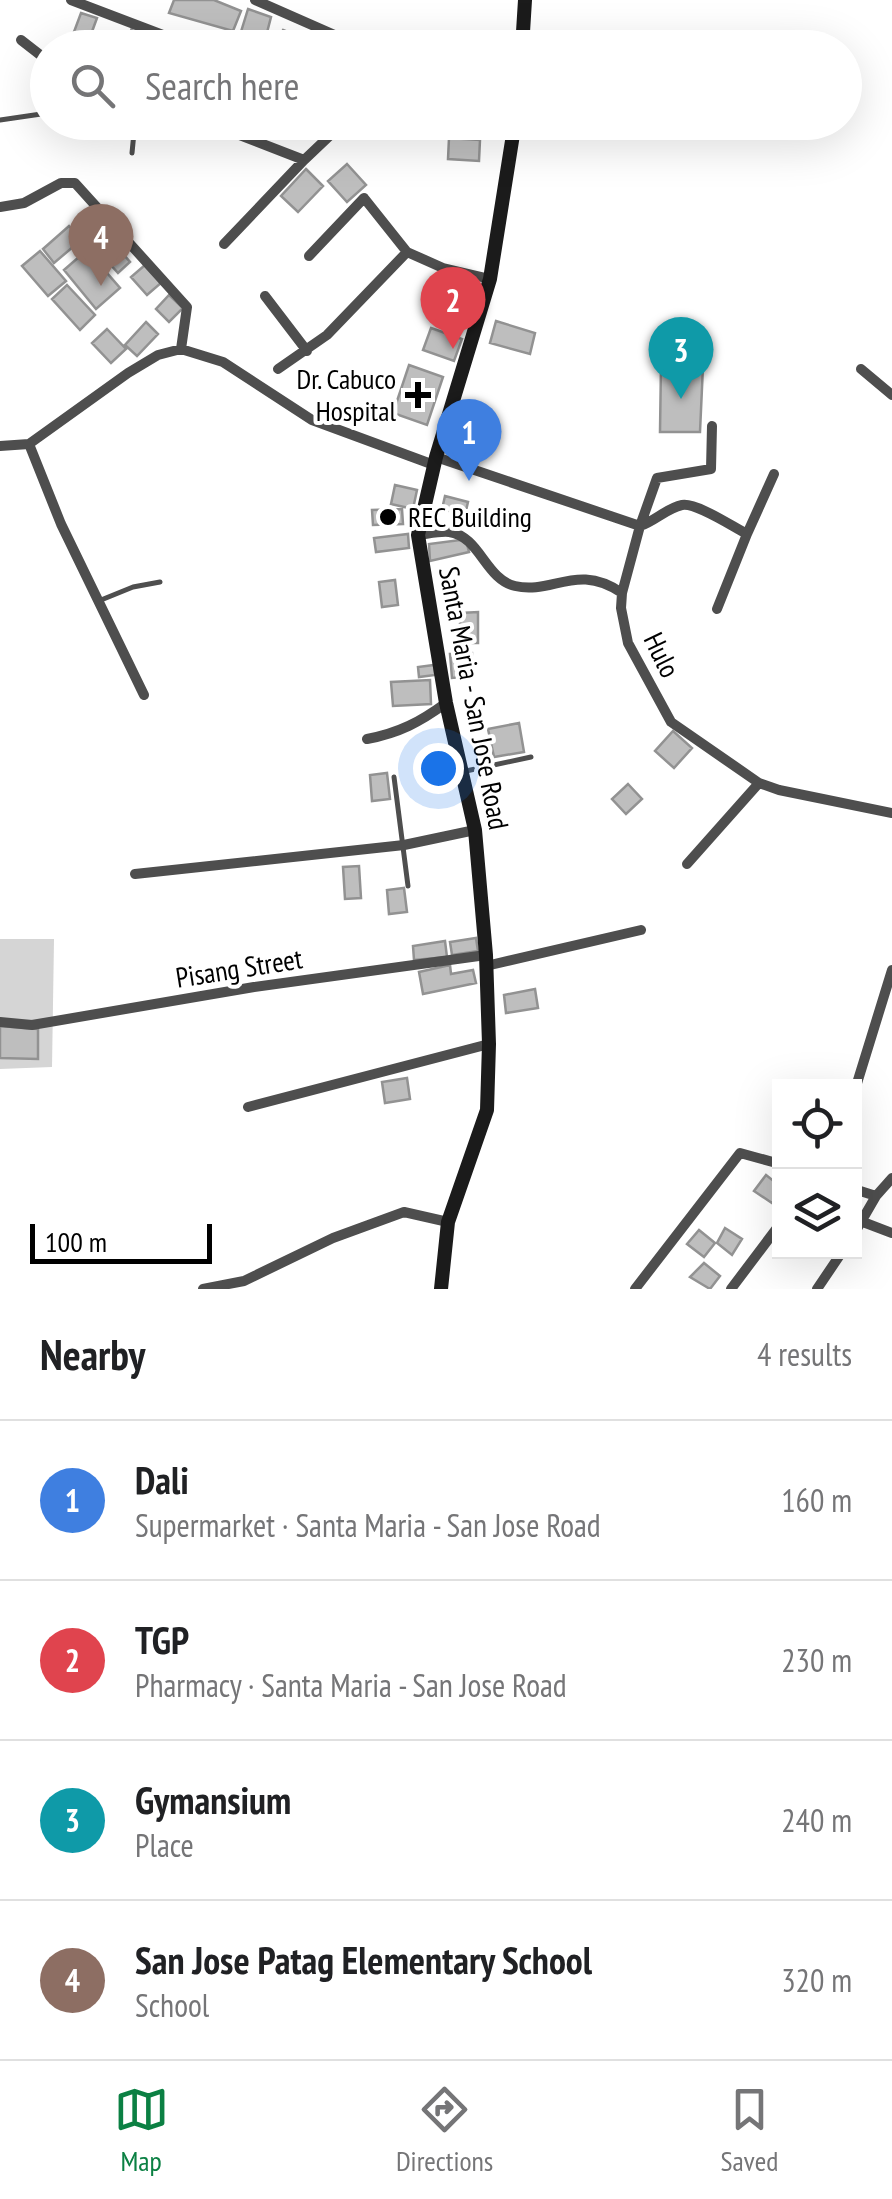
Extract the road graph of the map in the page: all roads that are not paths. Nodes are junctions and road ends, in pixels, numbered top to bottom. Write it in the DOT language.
graph roads {
  1 [pos="71,0"];
  2 [pos="254,0"];
  3 [pos="524,0"];
  4 [pos="150,30"];
  5 [pos="323,30"];
  6 [pos="523,30"];
  7 [pos="20,40"];
  8 [pos="30,48"];
  9 [pos="30,116"];
  10 [pos="0,120"];
  11 [pos="133,140"];
  12 [pos="252,140"];
  13 [pos="325,140"];
  14 [pos="512,140"];
  15 [pos="132,153"];
  16 [pos="304,160"];
  17 [pos="0,206"];
  18 [pos="224,244"];
  19 [pos="407,252"];
  20 [pos="309,256"];
  21 [pos="490,279"];
  22 [pos="265,296"];
  23 [pos="181,349"];
  24 [pos="307,351"];
  25 [pos="861,369"];
  26 [pos="278,370"];
  27 [pos="892,396"];
  28 [pos="712,426"];
  29 [pos="29,444"];
  30 [pos="0,446"];
  31 [pos="435,461"];
  32 [pos="774,474"];
  33 [pos="640,526"];
  34 [pos="747,534"];
  35 [pos="418,535"];
  36 [pos="160,582"];
  37 [pos="622,594"];
  38 [pos="98,601"];
  39 [pos="718,609"];
  40 [pos="144,695"];
  41 [pos="446,703"];
  42 [pos="367,739"];
  43 [pos="531,758"];
  44 [pos="463,772"];
  45 [pos="394,777"];
  46 [pos="759,783"];
  47 [pos="892,813"];
  48 [pos="475,830"];
  49 [pos="404,845"];
  50 [pos="687,864"];
  51 [pos="135,874"];
  52 [pos="408,886"];
  53 [pos="641,930"];
  54 [pos="486,960"];
  55 [pos="892,970"];
  56 [pos="0,1022"];
  57 [pos="489,1044"];
  58 [pos="858,1079"];
  59 [pos="248,1107"];
  60 [pos="772,1162"];
  61 [pos="892,1178"];
  62 [pos="862,1192"];
  63 [pos="876,1196"];
  64 [pos="448,1222"];
  65 [pos="862,1222"];
  66 [pos="772,1234"];
  67 [pos="892,1234"];
  68 [pos="837,1259"];
  69 [pos="204,1289"];
  70 [pos="441,1289"];
  71 [pos="636,1289"];
  72 [pos="730,1289"];
  73 [pos="817,1289"];
  1 -- 4 [label="street"];
  2 -- 5 [label="street"];
  3 -- 6 [label="main road"];
  7 -- 8 [label="street"];
  9 -- 10 [label="lane"];
  11 -- 15 [label="lane"];
  12 -- 16 [label="street"];
  13 -- 16 [label="street"];
  14 -- 21 [label="main road, Santa Maria - San Jose Road"];
  16 -- 18 [label="street"];
  17 -- 23 [label="street"];
  19 -- 20 [label="street"];
  19 -- 21 [label="street"];
  19 -- 24 [label="street"];
  21 -- 31 [label="main road, Santa Maria - San Jose Road"];
  22 -- 24 [label="street"];
  23 -- 29 [label="street"];
  23 -- 31 [label="street"];
  24 -- 26 [label="street"];
  25 -- 27 [label="street"];
  28 -- 33 [label="street"];
  29 -- 30 [label="street"];
  29 -- 38 [label="street"];
  31 -- 33 [label="street"];
  31 -- 35 [label="main road, Santa Maria - San Jose Road"];
  32 -- 34 [label="street"];
  33 -- 34 [label="street"];
  33 -- 37 [label="street"];
  34 -- 39 [label="street"];
  35 -- 37 [label="street"];
  35 -- 41 [label="main road, Santa Maria - San Jose Road"];
  36 -- 38 [label="lane"];
  37 -- 46 [label="street, Hulo"];
  38 -- 40 [label="street"];
  41 -- 42 [label="street"];
  41 -- 44 [label="main road, Santa Maria - San Jose Road"];
  43 -- 44 [label="lane"];
  44 -- 48 [label="main road, Santa Maria - San Jose Road"];
  45 -- 49 [label="lane"];
  46 -- 47 [label="street, Hulo"];
  46 -- 50 [label="street"];
  48 -- 49 [label="street"];
  48 -- 54 [label="main road, Santa Maria - San Jose Road"];
  49 -- 51 [label="street"];
  49 -- 52 [label="lane"];
  53 -- 54 [label="street, Pisang Street"];
  54 -- 56 [label="street, Pisang Street"];
  54 -- 57 [label="main road, Santa Maria - San Jose Road"];
  55 -- 58 [label="street"];
  57 -- 59 [label="street"];
  57 -- 64 [label="main road, Santa Maria - San Jose Road"];
  60 -- 71 [label="street"];
  61 -- 63 [label="street"];
  62 -- 63 [label="street"];
  63 -- 65 [label="street"];
  64 -- 69 [label="street"];
  64 -- 70 [label="main road, Santa Maria - San Jose Road"];
  65 -- 67 [label="street"];
  66 -- 72 [label="street"];
  68 -- 73 [label="street"];
}
